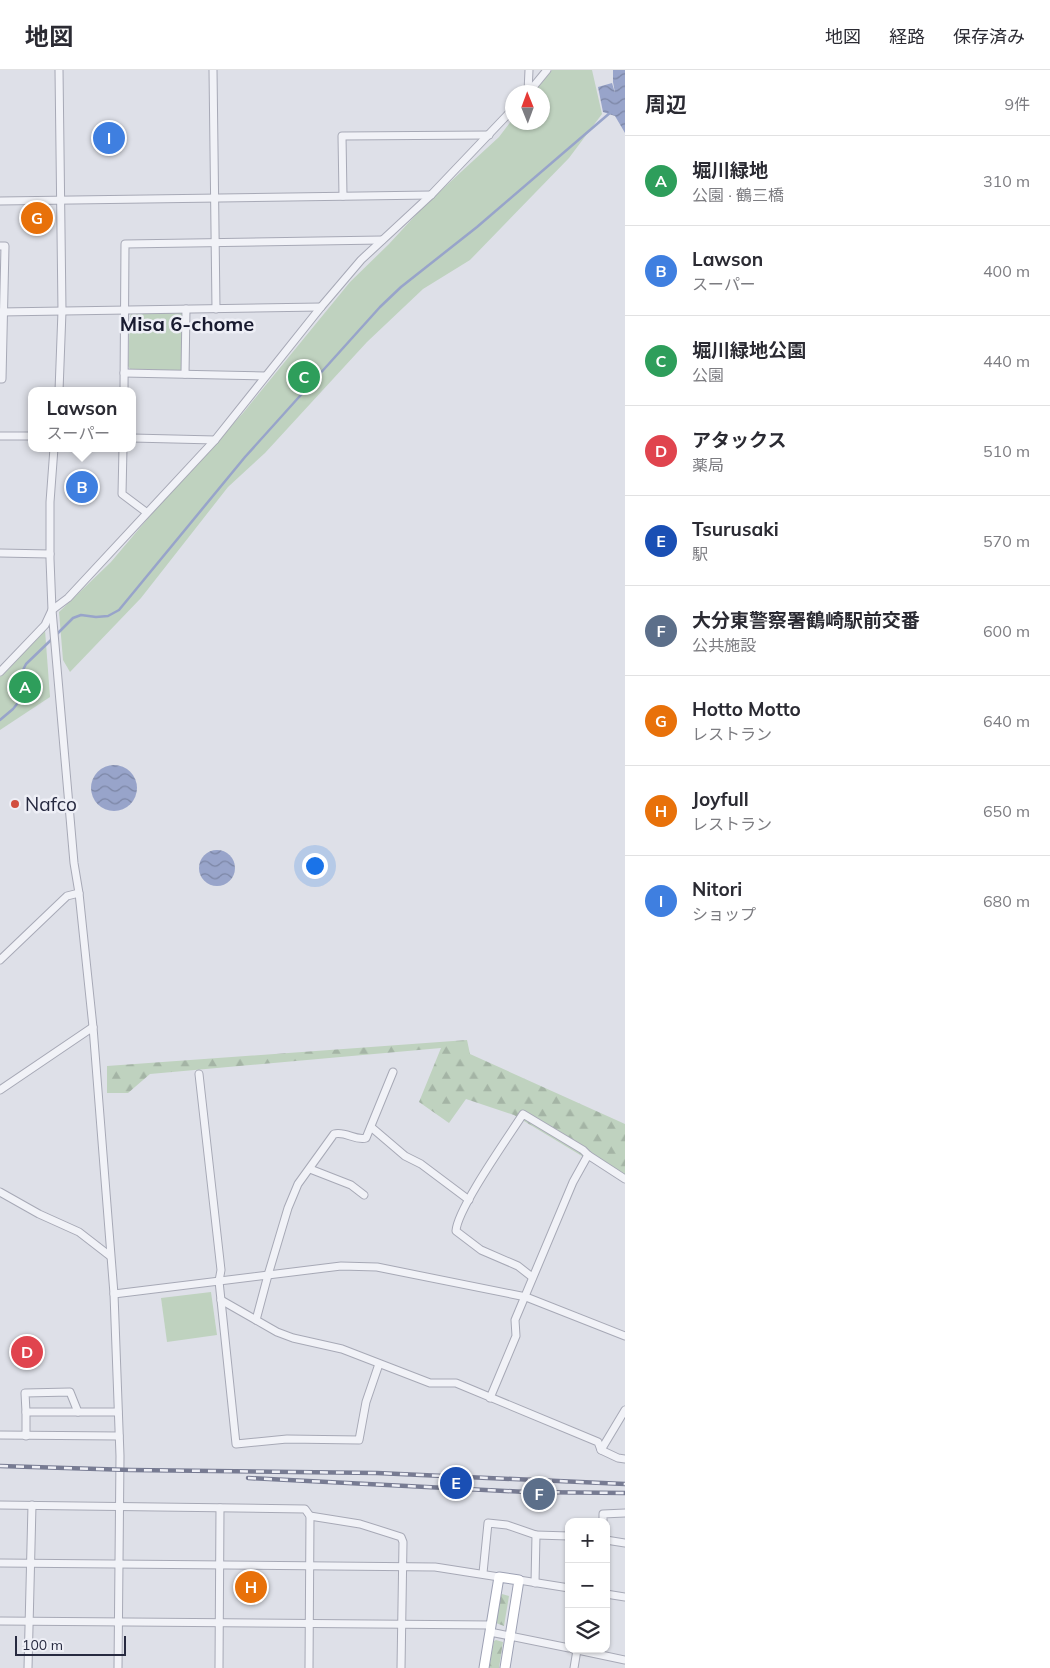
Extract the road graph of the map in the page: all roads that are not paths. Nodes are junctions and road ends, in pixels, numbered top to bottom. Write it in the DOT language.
graph roads {
  1 [pos="60,70"];
  2 [pos="214,70"];
  3 [pos="529,70"];
  4 [pos="548,70"];
  5 [pos="529,85"];
  6 [pos="535,85"];
  7 [pos="505,118"];
  8 [pos="489,135"];
  9 [pos="431,194"];
  10 [pos="343,196"];
  11 [pos="214,198"];
  12 [pos="61,200"];
  13 [pos="0,201"];
  14 [pos="382,240"];
  15 [pos="215,242"];
  16 [pos="0,246"];
  17 [pos="321,307"];
  18 [pos="216,309"];
  19 [pos="126,310"];
  20 [pos="186,310"];
  21 [pos="62,311"];
  22 [pos="2,312"];
  23 [pos="124,373"];
  24 [pos="185,374"];
  25 [pos="265,376"];
  26 [pos="0,379"];
  27 [pos="59,387"];
  28 [pos="124,387"];
  29 [pos="0,436"];
  30 [pos="28,436"];
  31 [pos="136,438"];
  32 [pos="215,440"];
  33 [pos="54,452"];
  34 [pos="123,452"];
  35 [pos="146,512"];
  36 [pos="0,553"];
  37 [pos="50,554"];
  38 [pos="52,610"];
  39 [pos="0,672"];
  40 [pos="79,893"];
  41 [pos="0,960"];
  42 [pos="92,1027"];
  43 [pos="393,1072"];
  44 [pos="198,1074"];
  45 [pos="0,1090"];
  46 [pos="372,1127"];
  47 [pos="588,1155"];
  48 [pos="310,1168"];
  49 [pos="625,1179"];
  50 [pos="0,1192"];
  51 [pos="364,1195"];
  52 [pos="469,1200"];
  53 [pos="110,1256"];
  54 [pos="268,1275"];
  55 [pos="532,1277"];
  56 [pos="219,1281"];
  57 [pos="114,1294"];
  58 [pos="526,1297"];
  59 [pos="221,1300"];
  60 [pos="256,1320"];
  61 [pos="625,1336"];
  62 [pos="379,1364"];
  63 [pos="490,1398"];
  64 [pos="625,1410"];
  65 [pos="26,1412"];
  66 [pos="78,1412"];
  67 [pos="118,1412"];
  68 [pos="0,1434"];
  69 [pos="26,1436"];
  70 [pos="119,1436"];
  71 [pos="601,1450"];
  72 [pos="625,1459"];
  73 [pos="0,1504"];
  74 [pos="32,1505"];
  75 [pos="119,1506"];
  76 [pos="220,1508"];
  77 [pos="625,1513"];
  78 [pos="310,1516"];
  79 [pos="602,1518"];
  80 [pos="536,1535"];
  81 [pos="565,1536"];
  82 [pos="610,1541"];
  83 [pos="625,1543"];
  84 [pos="0,1563"];
  85 [pos="30,1563"];
  86 [pos="119,1564"];
  87 [pos="219,1565"];
  88 [pos="310,1565"];
  89 [pos="403,1566"];
  90 [pos="483,1574"];
  91 [pos="499,1577"];
  92 [pos="519,1580"];
  93 [pos="535,1583"];
  94 [pos="565,1587"];
  95 [pos="610,1595"];
  96 [pos="625,1597"];
  97 [pos="0,1621"];
  98 [pos="29,1621"];
  99 [pos="118,1622"];
  100 [pos="219,1623"];
  101 [pos="309,1624"];
  102 [pos="402,1625"];
  103 [pos="491,1629"];
  104 [pos="511,1636"];
  105 [pos="565,1647"];
  106 [pos="575,1653"];
  107 [pos="590,1653"];
  108 [pos="625,1660"];
  109 [pos="28,1668"];
  110 [pos="118,1668"];
  111 [pos="219,1668"];
  112 [pos="309,1668"];
  113 [pos="401,1668"];
  114 [pos="484,1668"];
  115 [pos="505,1668"];
  116 [pos="574,1668"];
  1 -- 12 [label="street"];
  2 -- 11 [label="street"];
  3 -- 5 [label="street"];
  4 -- 6 [label="street"];
  7 -- 8 [label="street"];
  8 -- 9 [label="street"];
  8 -- 10 [label="street"];
  9 -- 10 [label="street"];
  9 -- 14 [label="street"];
  10 -- 11 [label="street"];
  11 -- 12 [label="street"];
  11 -- 15 [label="street"];
  12 -- 13 [label="street"];
  12 -- 21 [label="street"];
  14 -- 15 [label="street"];
  14 -- 17 [label="street"];
  15 -- 18 [label="street"];
  15 -- 19 [label="street"];
  16 -- 22 [label="street"];
  17 -- 18 [label="street"];
  17 -- 25 [label="street"];
  18 -- 20 [label="street"];
  19 -- 20 [label="street"];
  19 -- 21 [label="street"];
  19 -- 23 [label="street"];
  20 -- 24 [label="street"];
  21 -- 22 [label="street"];
  21 -- 27 [label="street"];
  22 -- 26 [label="street"];
  23 -- 24 [label="street"];
  23 -- 28 [label="street"];
  24 -- 25 [label="street"];
  25 -- 32 [label="street"];
  29 -- 30 [label="street"];
  31 -- 32 [label="street"];
  32 -- 35 [label="street"];
  33 -- 37 [label="street"];
  34 -- 35 [label="street"];
  35 -- 38 [label="street"];
  36 -- 37 [label="street"];
  37 -- 38 [label="street"];
  38 -- 39 [label="street"];
  38 -- 40 [label="street"];
  40 -- 41 [label="street"];
  40 -- 42 [label="street"];
  42 -- 45 [label="street"];
  42 -- 53 [label="street"];
  43 -- 46 [label="street"];
  44 -- 56 [label="street"];
  46 -- 48 [label="street"];
  46 -- 52 [label="street"];
  47 -- 49 [label="street"];
  47 -- 52 [label="street"];
  47 -- 55 [label="street"];
  48 -- 51 [label="street"];
  48 -- 54 [label="street"];
  50 -- 53 [label="street"];
  52 -- 55 [label="street"];
  53 -- 57 [label="street"];
  54 -- 56 [label="street"];
  54 -- 58 [label="street"];
  54 -- 60 [label="street"];
  55 -- 58 [label="street"];
  56 -- 57 [label="street"];
  56 -- 59 [label="street"];
  57 -- 67 [label="street"];
  58 -- 61 [label="street"];
  58 -- 63 [label="street"];
  59 -- 60 [label="street"];
  59 -- 62 [label="street"];
  60 -- 62 [label="street"];
  62 -- 63 [label="street"];
  63 -- 71 [label="street"];
  64 -- 71 [label="street"];
  65 -- 66 [label="street"];
  65 -- 66 [label="street"];
  65 -- 69 [label="street"];
  66 -- 67 [label="street"];
  67 -- 70 [label="street"];
  68 -- 69 [label="street"];
  69 -- 70 [label="street"];
  70 -- 75 [label="street"];
  71 -- 72 [label="street"];
  73 -- 74 [label="street"];
  74 -- 75 [label="street"];
  74 -- 85 [label="street"];
  75 -- 76 [label="street"];
  75 -- 86 [label="street"];
  76 -- 78 [label="street"];
  76 -- 87 [label="street"];
  77 -- 79 [label="street"];
  78 -- 88 [label="street"];
  78 -- 89 [label="street"];
  80 -- 81 [label="street"];
  80 -- 90 [label="street"];
  80 -- 93 [label="street"];
  82 -- 83 [label="street"];
  84 -- 85 [label="street"];
  85 -- 86 [label="street"];
  85 -- 98 [label="street"];
  86 -- 87 [label="street"];
  86 -- 99 [label="street"];
  87 -- 88 [label="street"];
  87 -- 100 [label="street"];
  88 -- 89 [label="street"];
  88 -- 101 [label="street"];
  89 -- 90 [label="street"];
  89 -- 102 [label="street"];
  90 -- 91 [label="street"];
  91 -- 92 [label="main road"];
  91 -- 103 [label="main road"];
  92 -- 93 [label="street"];
  92 -- 104 [label="main road"];
  93 -- 94 [label="street"];
  95 -- 96 [label="street"];
  97 -- 98 [label="street"];
  98 -- 99 [label="street"];
  98 -- 109 [label="street"];
  99 -- 100 [label="street"];
  99 -- 110 [label="street"];
  100 -- 101 [label="street"];
  100 -- 111 [label="street"];
  101 -- 102 [label="street"];
  101 -- 112 [label="street"];
  102 -- 103 [label="street"];
  102 -- 113 [label="street"];
  103 -- 104 [label="street"];
  103 -- 114 [label="main road"];
  104 -- 105 [label="street"];
  104 -- 115 [label="main road"];
  106 -- 116 [label="street"];
  107 -- 108 [label="street"];
}
